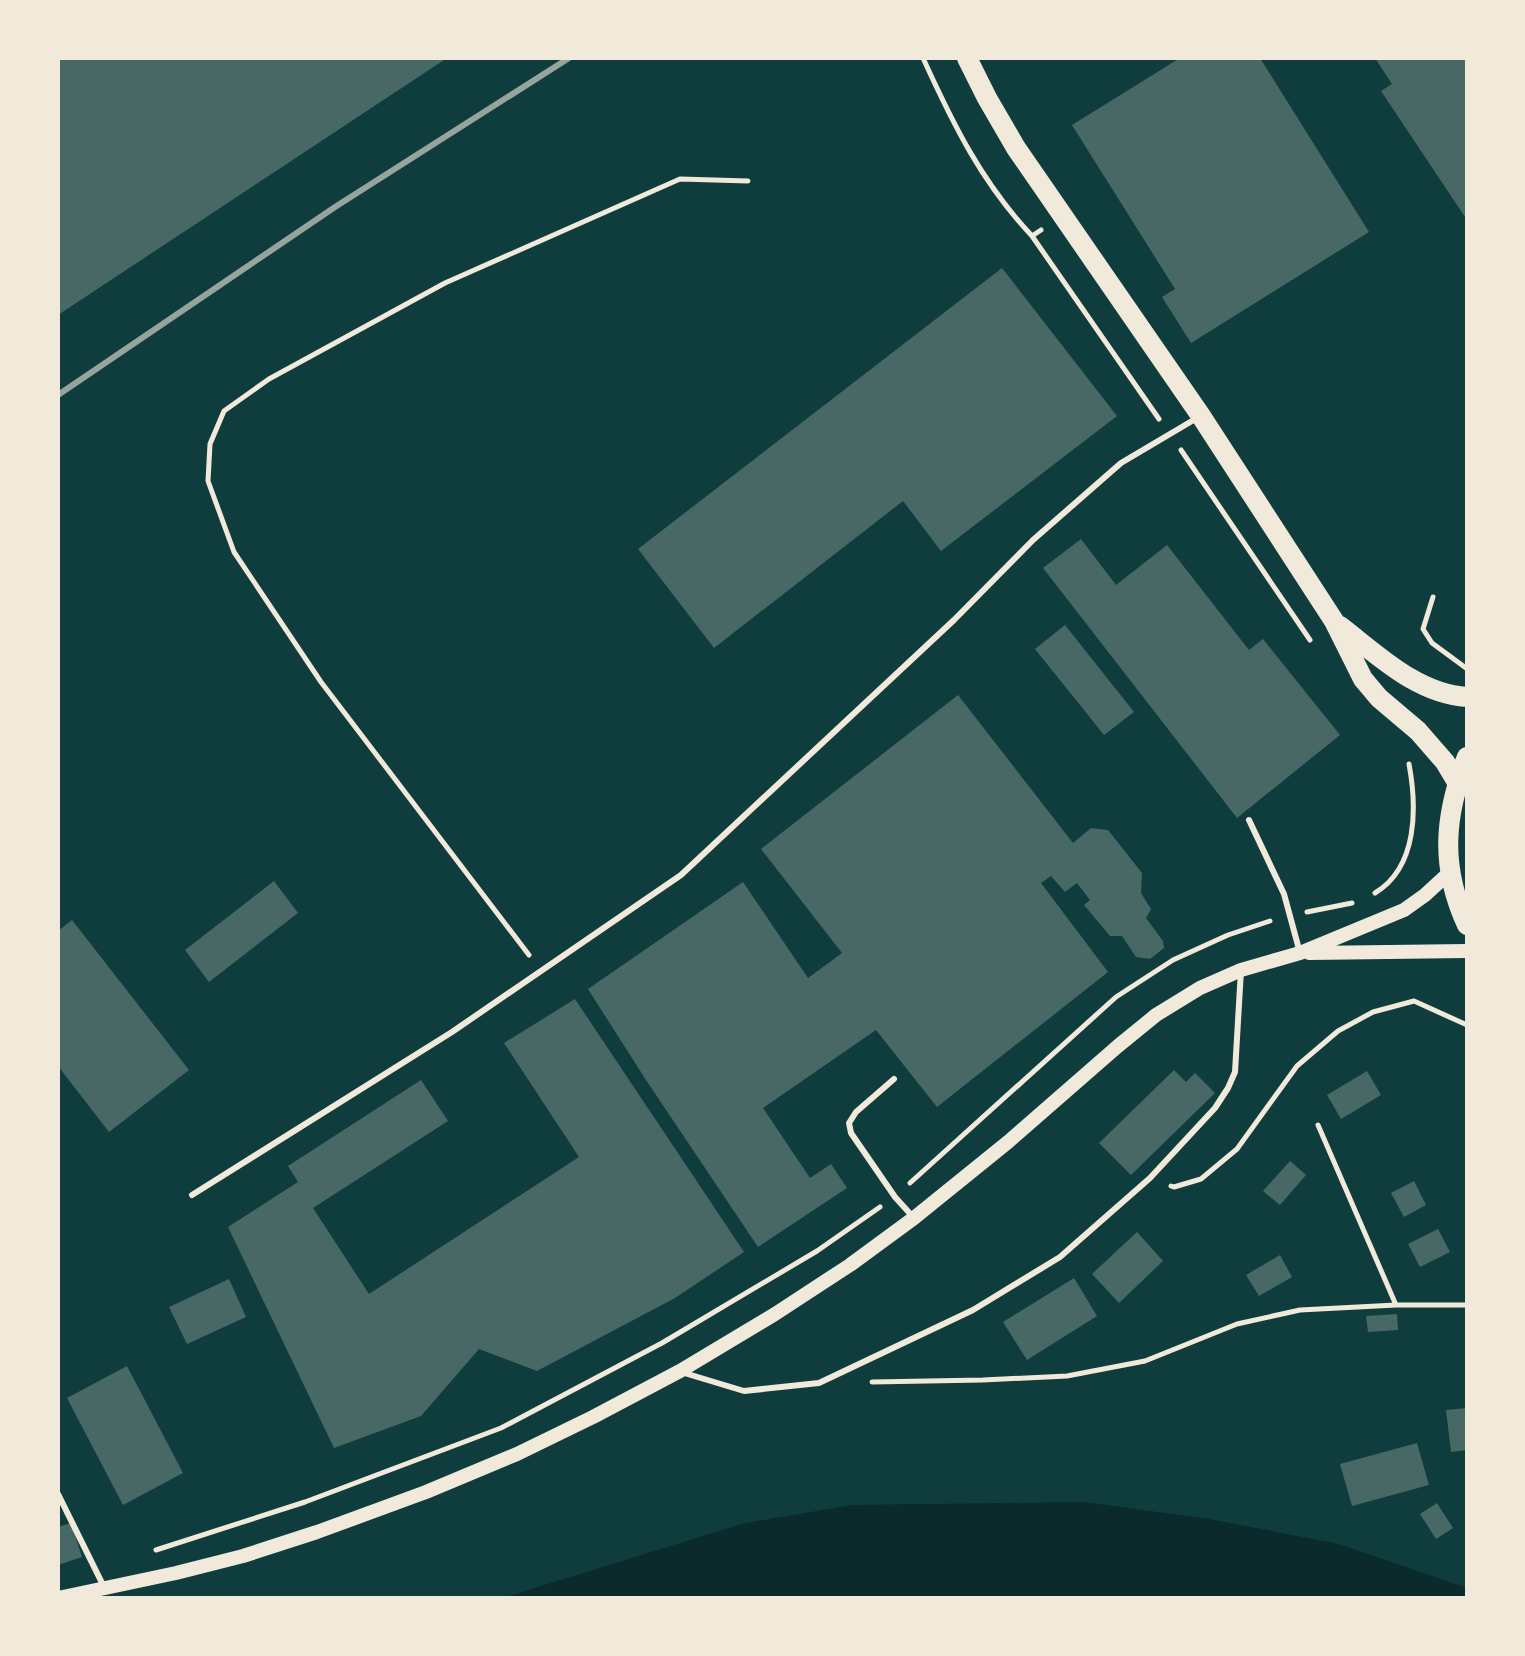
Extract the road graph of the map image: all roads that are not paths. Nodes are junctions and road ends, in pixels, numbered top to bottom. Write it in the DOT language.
graph roads {
  1 [pos="967,58"];
  2 [pos="1201,416"];
  3 [pos="1334,621"];
  4 [pos="1467,697"];
  5 [pos="1467,757"];
  6 [pos="1457,782"];
  7 [pos="1249,820"];
  8 [pos="1450,872"];
  9 [pos="1467,925"];
  10 [pos="1467,951"];
  11 [pos="1300,953"];
  12 [pos="1241,970"];
  13 [pos="894,1079"];
  14 [pos="192,1195"];
  15 [pos="914,1218"];
  16 [pos="680,1371"];
  17 [pos="58,1494"];
  18 [pos="105,1588"];
  19 [pos="58,1598"];
  1 -- 2 [label="main road"];
  2 -- 3 [label="main road"];
  2 -- 14 [label="lane"];
  3 -- 4 [label="main road"];
  3 -- 6 [label="main road"];
  5 -- 6 [label="main road"];
  6 -- 8 [label="main road"];
  7 -- 11 [label="lane"];
  8 -- 9 [label="main road"];
  8 -- 11 [label="street"];
  10 -- 11 [label="street"];
  11 -- 12 [label="street"];
  12 -- 15 [label="street"];
  12 -- 16 [label="lane"];
  13 -- 15 [label="lane"];
  15 -- 16 [label="street"];
  16 -- 18 [label="street"];
  17 -- 18 [label="lane"];
  18 -- 19 [label="street"];
}
